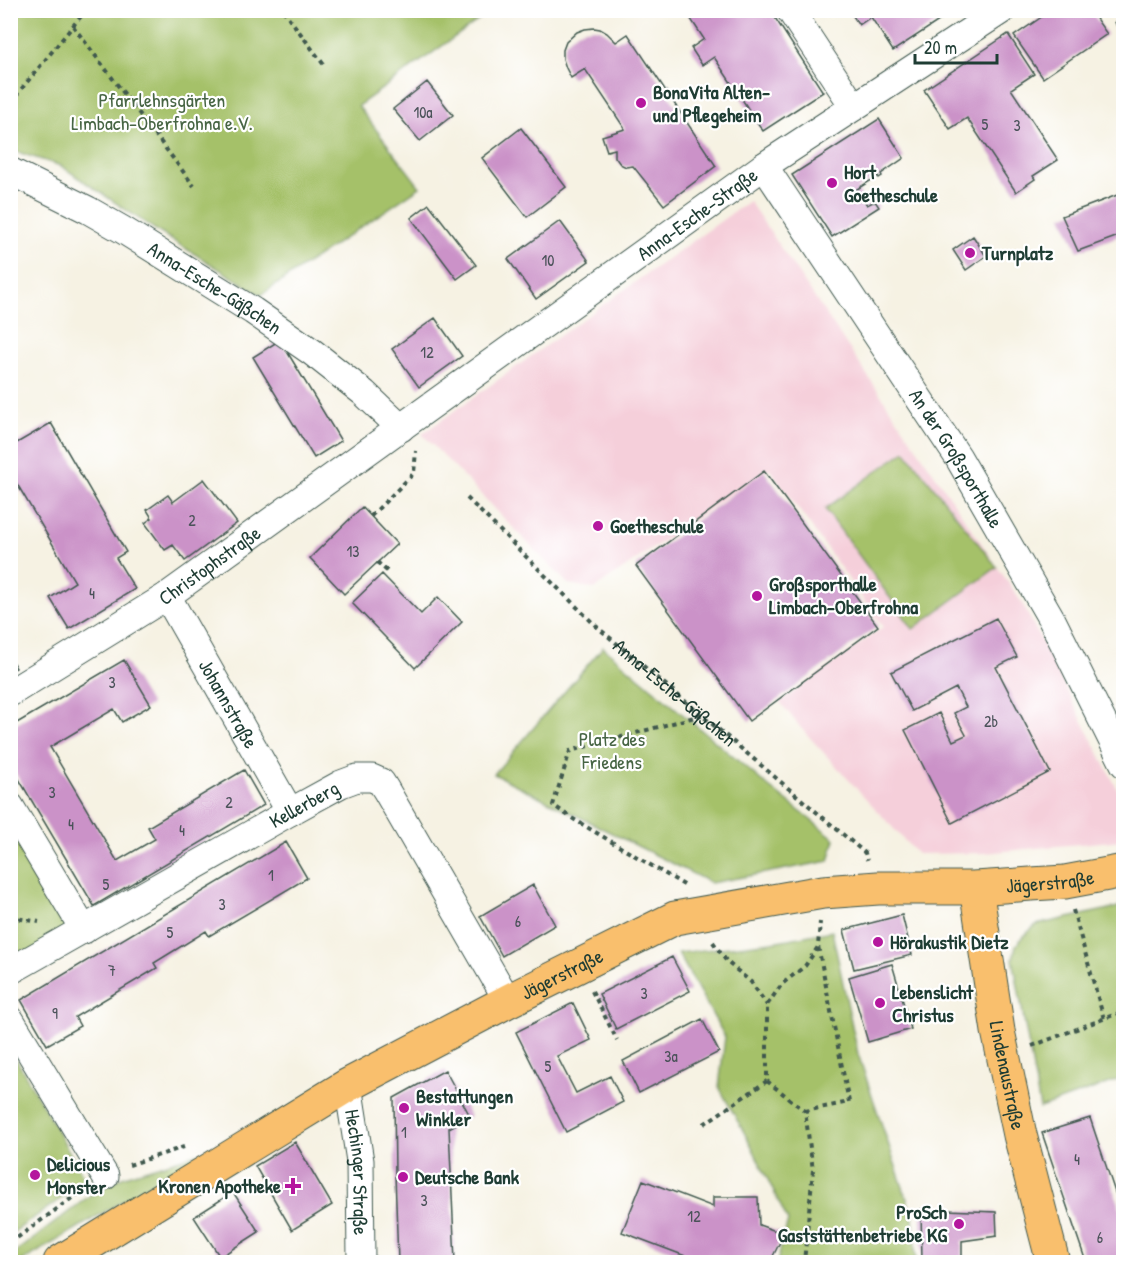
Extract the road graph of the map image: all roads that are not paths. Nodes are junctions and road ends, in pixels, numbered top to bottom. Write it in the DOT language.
graph roads {
  1 [pos="790,10"];
  2 [pos="1002,10"];
  3 [pos="967,20"];
  4 [pos="854,107"];
  5 [pos="764,166"];
  6 [pos="10,171"];
  7 [pos="409,437"];
  8 [pos="167,596"];
  9 [pos="10,693"];
  10 [pos="1124,764"];
  11 [pos="10,806"];
  12 [pos="290,812"];
  13 [pos="1124,871"];
  14 [pos="976,888"];
  15 [pos="84,930"];
  16 [pos="10,971"];
  17 [pos="508,1001"];
  18 [pos="10,1019"];
  19 [pos="348,1085"];
  20 [pos="105,1176"];
  21 [pos="60,1263"];
  22 [pos="361,1263"];
  23 [pos="1053,1263"];
  1 -- 4 [label="street"];
  2 -- 3 [label="street, Anna-Esche-Straße"];
  3 -- 4 [label="street, Anna-Esche-Straße"];
  4 -- 5 [label="street, Anna-Esche-Straße"];
  5 -- 7 [label="street, Anna-Esche-Straße"];
  5 -- 10 [label="street, An der Großsporthalle"];
  6 -- 7 [label="street, Anna-Esche-Gäßchen"];
  7 -- 8 [label="street, Christophstraße"];
  8 -- 9 [label="street, Christophstraße"];
  8 -- 12 [label="street, Johannstraße"];
  11 -- 15 [label="street"];
  12 -- 15 [label="street, Kellerberg"];
  12 -- 17 [label="street, Kellerberg"];
  13 -- 14 [label="main road, Jägerstraße"];
  14 -- 17 [label="main road, Jägerstraße"];
  14 -- 23 [label="main road, Lindenaustraße"];
  15 -- 16 [label="street, Kellerberg"];
  17 -- 19 [label="main road, Jägerstraße"];
  18 -- 20 [label="street"];
  19 -- 21 [label="main road, Jägerstraße"];
  19 -- 22 [label="street, Hechinger Straße"];
}
